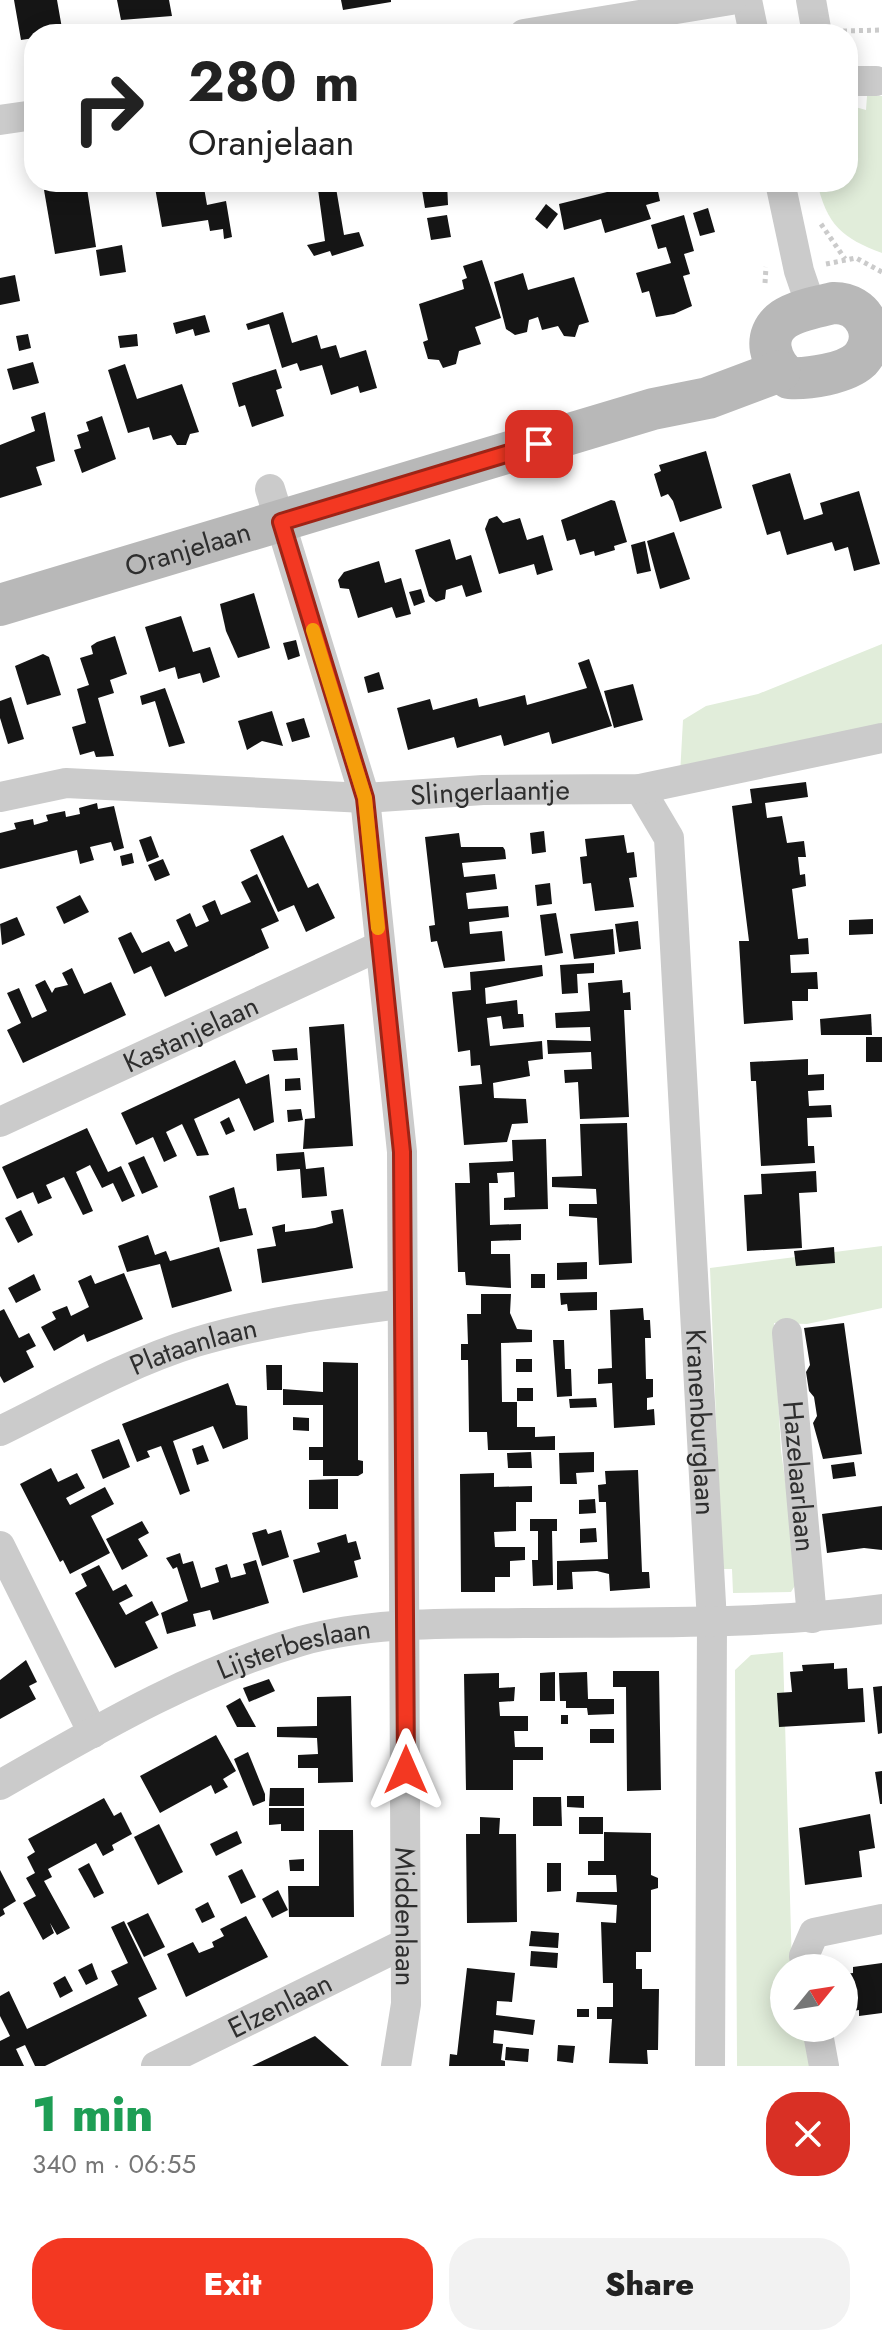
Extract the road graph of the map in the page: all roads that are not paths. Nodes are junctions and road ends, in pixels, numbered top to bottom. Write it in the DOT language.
graph roads {
  1 [pos="731,0"];
  2 [pos="747,0"];
  3 [pos="811,0"];
  4 [pos="585,24"];
  5 [pos="752,24"];
  6 [pos="815,24"];
  7 [pos="24,116"];
  8 [pos="0,120"];
  9 [pos="782,192"];
  10 [pos="805,290"];
  11 [pos="875,329"];
  12 [pos="775,356"];
  13 [pos="276,506"];
  14 [pos="0,605"];
  15 [pos="882,738"];
  16 [pos="640,789"];
  17 [pos="0,797"];
  18 [pos="365,798"];
  19 [pos="380,946"];
  20 [pos="0,1122"];
  21 [pos="401,1304"];
  22 [pos="787,1333"];
  23 [pos="0,1431"];
  24 [pos="0,1546"];
  25 [pos="882,1609"];
  26 [pos="812,1618"];
  27 [pos="712,1622"];
  28 [pos="407,1624"];
  29 [pos="93,1733"];
  30 [pos="0,1785"];
  31 [pos="882,1919"];
  32 [pos="404,1944"];
  33 [pos="805,1954"];
  34 [pos="820,2042"];
  35 [pos="156,2066"];
  36 [pos="396,2066"];
  37 [pos="710,2066"];
  38 [pos="824,2066"];
  1 -- 4 [label="street"];
  2 -- 5 [label="street"];
  3 -- 6 [label="street"];
  7 -- 8 [label="street"];
  9 -- 10 [label="street"];
  10 -- 11 [label="main road"];
  10 -- 12 [label="main road"];
  11 -- 12 [label="main road"];
  12 -- 13 [label="main road, Oranjelaan"];
  13 -- 14 [label="main road, Oranjelaan"];
  13 -- 18 [label="street, Middenlaan"];
  15 -- 16 [label="street, Slingerlaantje"];
  16 -- 18 [label="street, Slingerlaantje"];
  16 -- 27 [label="street, Kranenburglaan"];
  17 -- 18 [label="street, Slingerlaantje"];
  18 -- 19 [label="street, Middenlaan"];
  19 -- 20 [label="street, Kastanjelaan"];
  19 -- 21 [label="street, Middenlaan"];
  21 -- 23 [label="street, Plataanlaan"];
  21 -- 28 [label="street, Middenlaan"];
  22 -- 26 [label="street, Hazelaarlaan"];
  24 -- 29 [label="street"];
  25 -- 26 [label="street"];
  26 -- 27 [label="street"];
  27 -- 28 [label="street, Lijsterbeslaan"];
  27 -- 37 [label="street, Kranenburglaan"];
  28 -- 29 [label="street, Lijsterbeslaan"];
  28 -- 32 [label="street, Middenlaan"];
  29 -- 30 [label="street, Lijsterbeslaan"];
  31 -- 33 [label="street"];
  32 -- 35 [label="street, Elzenlaan"];
  32 -- 36 [label="street, Middenlaan"];
  34 -- 38 [label="street"];
}
